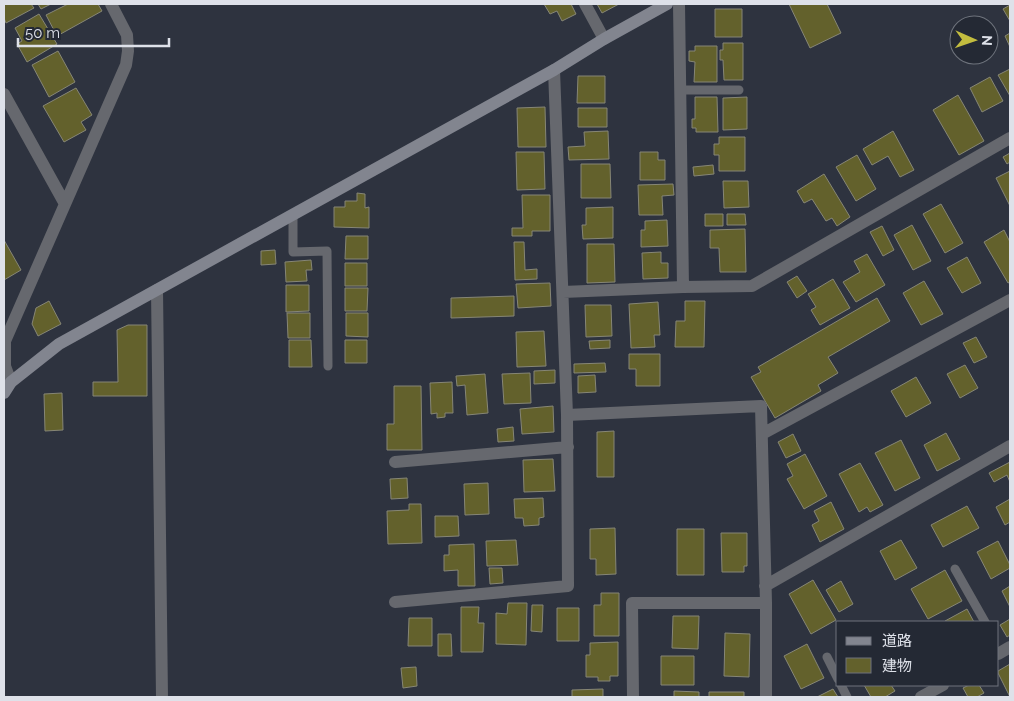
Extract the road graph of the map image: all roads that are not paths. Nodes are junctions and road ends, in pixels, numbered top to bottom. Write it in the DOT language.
graph roads {
  1 [pos="111,4"];
  2 [pos="586,4"];
  3 [pos="667,4"];
  4 [pos="679,4"];
  5 [pos="604,39"];
  6 [pos="554,70"];
  7 [pos="680,90"];
  8 [pos="739,90"];
  9 [pos="4,94"];
  10 [pos="1010,138"];
  11 [pos="65,204"];
  12 [pos="293,215"];
  13 [pos="683,287"];
  14 [pos="157,290"];
  15 [pos="563,292"];
  16 [pos="1010,300"];
  17 [pos="4,340"];
  18 [pos="4,366"];
  19 [pos="328,366"];
  20 [pos="11,382"];
  21 [pos="4,393"];
  22 [pos="567,415"];
  23 [pos="762,434"];
  24 [pos="1010,446"];
  25 [pos="568,448"];
  26 [pos="395,462"];
  27 [pos="955,569"];
  28 [pos="765,586"];
  29 [pos="395,602"];
  30 [pos="766,603"];
  31 [pos="984,621"];
  32 [pos="827,657"];
  33 [pos="836,675"];
  34 [pos="942,686"];
  35 [pos="162,697"];
  36 [pos="632,697"];
  37 [pos="766,697"];
  38 [pos="921,697"];
  1 -- 11 [label="street"];
  2 -- 5 [label="street"];
  3 -- 5 [label="street"];
  4 -- 7 [label="street"];
  5 -- 6 [label="street"];
  6 -- 12 [label="street"];
  6 -- 15 [label="street"];
  7 -- 8 [label="lane"];
  7 -- 13 [label="street"];
  9 -- 11 [label="street"];
  10 -- 13 [label="street"];
  11 -- 17 [label="street"];
  12 -- 14 [label="street"];
  12 -- 19 [label="lane"];
  13 -- 15 [label="street"];
  14 -- 20 [label="street"];
  14 -- 35 [label="street"];
  15 -- 22 [label="street"];
  16 -- 23 [label="street"];
  17 -- 18 [label="street"];
  18 -- 20 [label="street"];
  20 -- 21 [label="street"];
  22 -- 23 [label="street"];
  22 -- 25 [label="street"];
  23 -- 28 [label="street"];
  24 -- 28 [label="street"];
  25 -- 26 [label="street"];
  25 -- 29 [label="street"];
  27 -- 31 [label="lane"];
  28 -- 30 [label="street"];
  30 -- 36 [label="street"];
  30 -- 37 [label="street"];
  32 -- 33 [label="lane"];
  34 -- 38 [label="street"];
}
